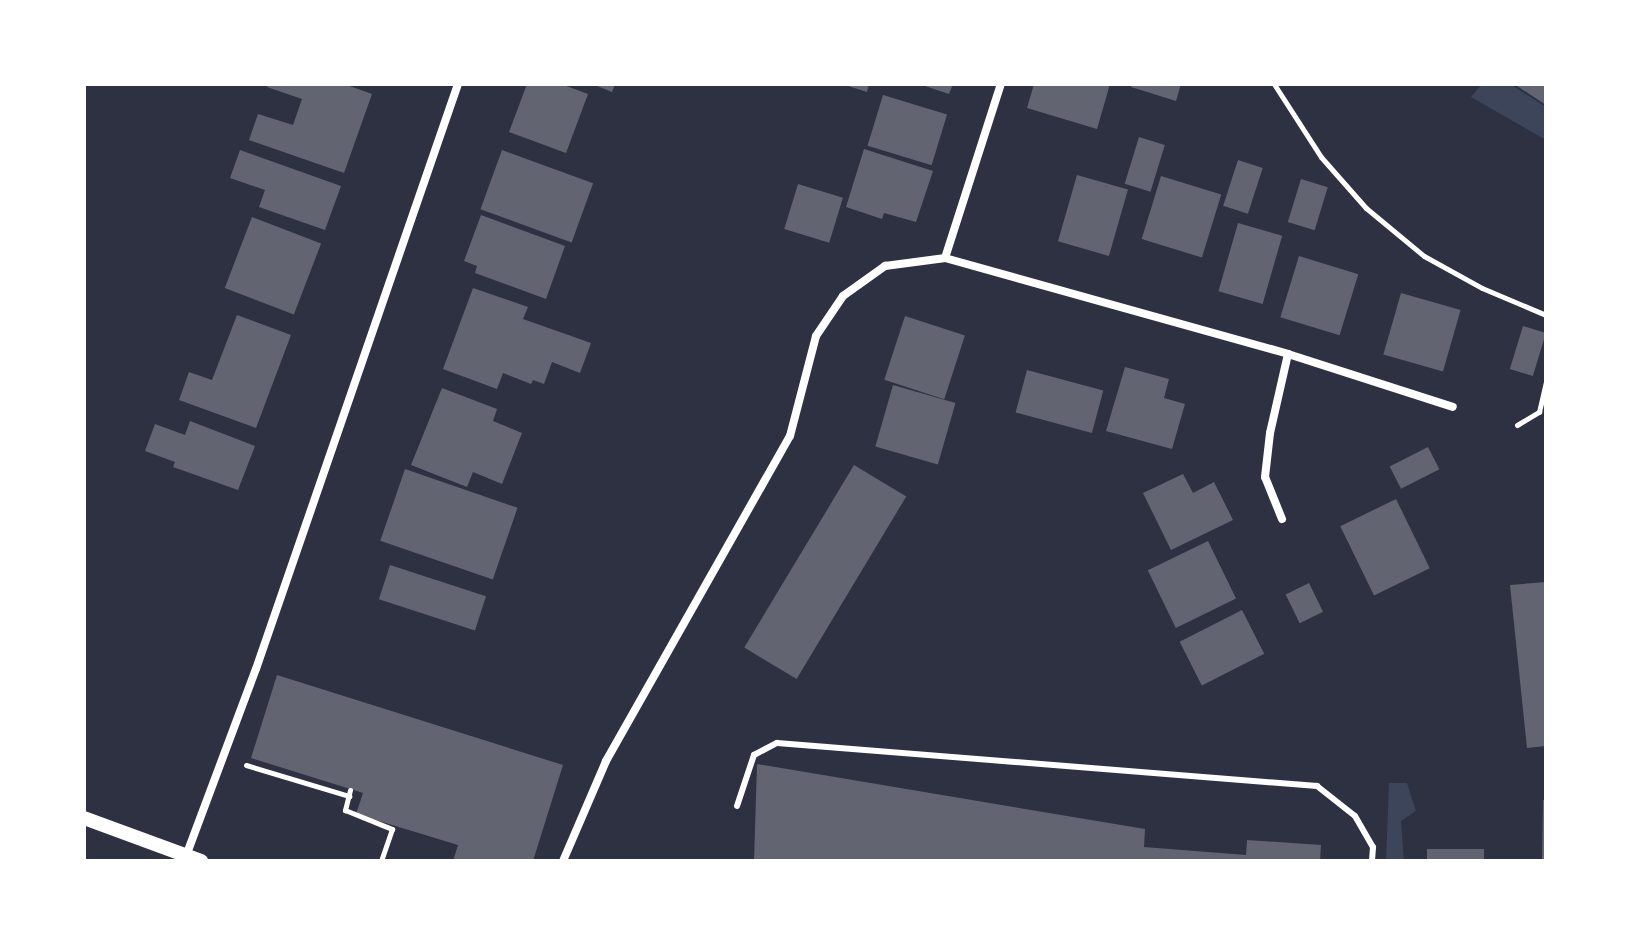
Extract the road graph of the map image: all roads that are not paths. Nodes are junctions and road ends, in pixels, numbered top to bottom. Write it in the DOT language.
graph roads {
  1 [pos="458,84"];
  2 [pos="1001,84"];
  3 [pos="945,258"];
  4 [pos="1288,354"];
  5 [pos="1453,407"];
  6 [pos="1282,519"];
  7 [pos="737,806"];
  8 [pos="84,818"];
  9 [pos="186,856"];
  10 [pos="201,861"];
  11 [pos="563,861"];
  12 [pos="1372,861"];
  1 -- 9 [label="street"];
  2 -- 3 [label="street"];
  3 -- 4 [label="street"];
  3 -- 11 [label="street"];
  4 -- 5 [label="street"];
  4 -- 6 [label="street"];
  7 -- 12 [label="lane"];
  8 -- 9 [label="street"];
  9 -- 10 [label="street"];
}
